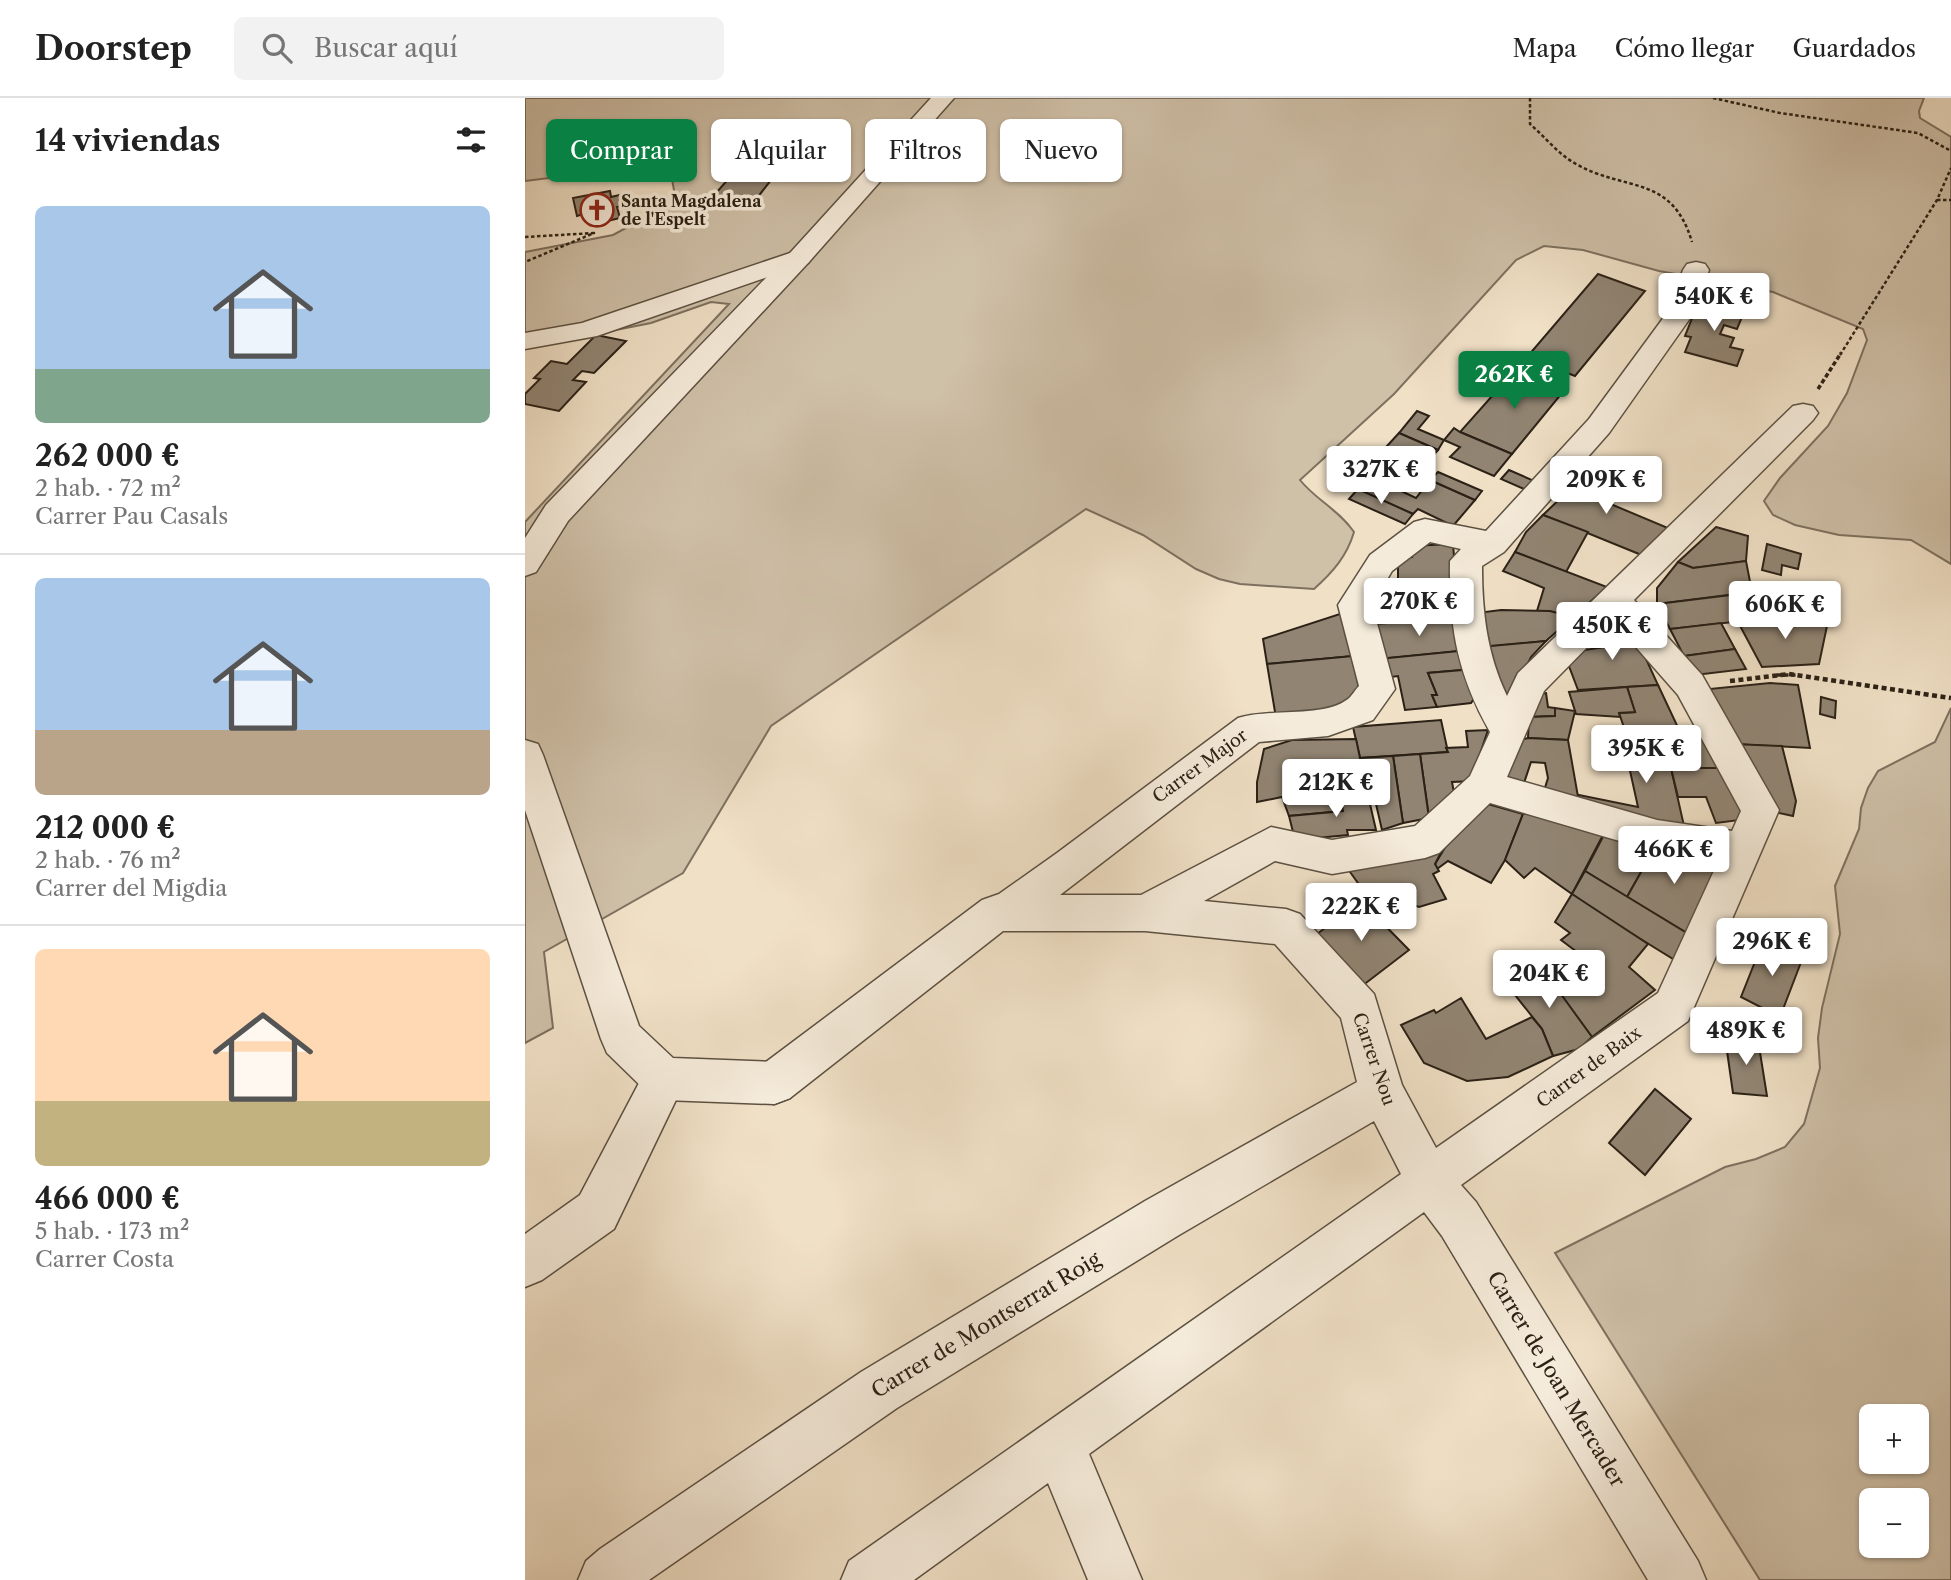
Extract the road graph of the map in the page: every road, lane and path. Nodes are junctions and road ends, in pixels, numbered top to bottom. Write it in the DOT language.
graph roads {
  1 [pos="943,98"];
  2 [pos="1530,98"];
  3 [pos="1713,98"];
  4 [pos="1951,151"];
  5 [pos="1951,168"];
  6 [pos="1937,200"];
  7 [pos="1951,200"];
  8 [pos="527,237"];
  9 [pos="799,258"];
  10 [pos="525,262"];
  11 [pos="1696,270"];
  12 [pos="525,341"];
  13 [pos="1803,413"];
  14 [pos="1493,544"];
  15 [pos="525,564"];
  16 [pos="1615,601"];
  17 [pos="1690,685"];
  18 [pos="1951,698"];
  19 [pos="1507,730"];
  20 [pos="525,755"];
  21 [pos="1484,786"];
  22 [pos="1742,849"];
  23 [pos="996,913"];
  24 [pos="1145,913"];
  25 [pos="664,1079"];
  26 [pos="1382,1092"];
  27 [pos="1429,1181"];
  28 [pos="525,1262"];
  29 [pos="1058,1444"];
  30 [pos="605,1580"];
  31 [pos="869,1580"];
  32 [pos="1115,1580"];
  33 [pos="1679,1580"];
  1 -- 9 [label="street"];
  2 -- 11 [label="path"];
  3 -- 4 [label="path"];
  5 -- 6 [label="path"];
  6 -- 7 [label="path"];
  6 -- 13 [label="path"];
  8 -- 10 [label="path"];
  9 -- 12 [label="street"];
  9 -- 15 [label="street"];
  11 -- 14 [label="street"];
  13 -- 16 [label="street"];
  14 -- 19 [label="street"];
  14 -- 23 [label="street, Carrer Major"];
  16 -- 17 [label="street, Carrer de Baix"];
  16 -- 19 [label="street"];
  17 -- 18 [label="path"];
  17 -- 22 [label="street, Carrer de Baix"];
  19 -- 21 [label="street"];
  20 -- 25 [label="street"];
  21 -- 22 [label="street"];
  21 -- 24 [label="street"];
  22 -- 27 [label="street, Carrer de Baix"];
  23 -- 24 [label="street"];
  23 -- 25 [label="street, Carrer Major"];
  24 -- 26 [label="street, Carrer Nou"];
  25 -- 28 [label="street"];
  26 -- 27 [label="street, Carrer Nou"];
  26 -- 30 [label="street, Carrer de Montserrat Roig"];
  27 -- 29 [label="street"];
  27 -- 33 [label="street, Carrer de Joan Mercader"];
  29 -- 31 [label="street"];
  29 -- 32 [label="street"];
}
